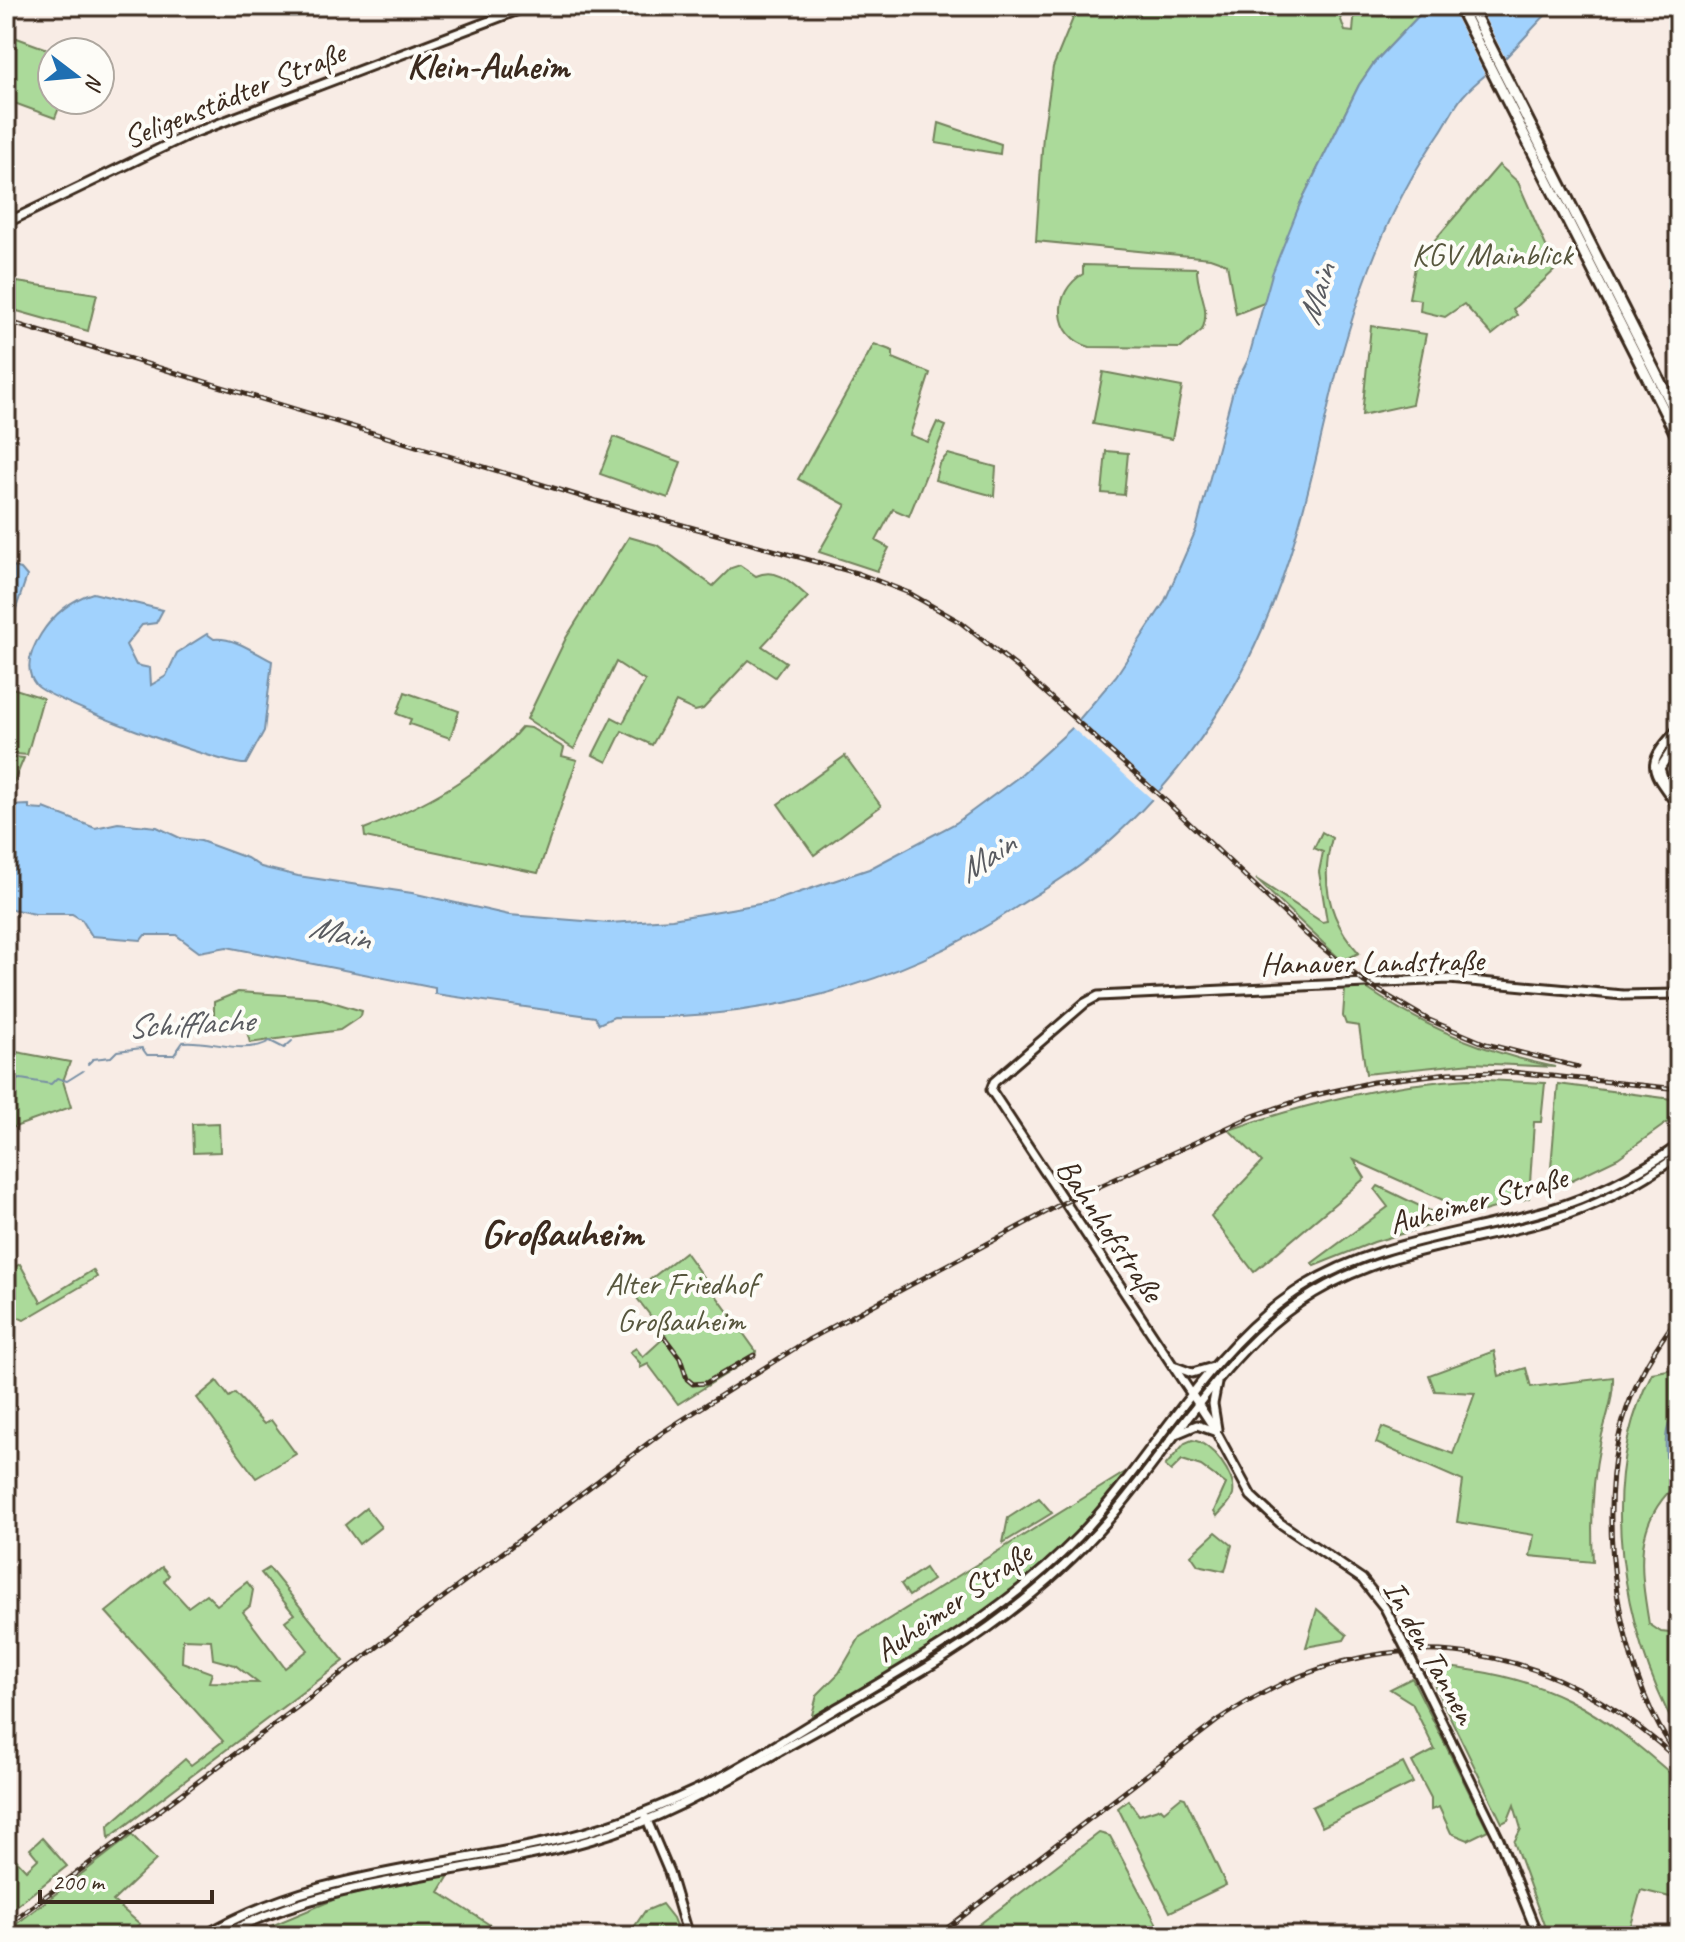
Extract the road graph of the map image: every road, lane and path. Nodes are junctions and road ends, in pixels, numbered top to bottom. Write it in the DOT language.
graph roads {
  1 [pos="529,6"];
  2 [pos="1459,6"];
  3 [pos="1470,6"];
  4 [pos="1539,152"];
  5 [pos="6,223"];
  6 [pos="1624,322"];
  7 [pos="1679,419"];
  8 [pos="1679,440"];
  9 [pos="1679,728"];
  10 [pos="1677,744"];
  11 [pos="1670,796"];
  12 [pos="1679,808"];
  13 [pos="1679,994"];
  14 [pos="991,1090"];
  15 [pos="1679,1145"];
  16 [pos="1679,1155"];
  17 [pos="1171,1363"];
  18 [pos="1215,1366"];
  19 [pos="1221,1375"];
  20 [pos="1193,1395"];
  21 [pos="1198,1404"];
  22 [pos="1176,1435"];
  23 [pos="1218,1436"];
  24 [pos="644,1812"];
  25 [pos="648,1822"];
  26 [pos="204,1936"];
  27 [pos="220,1936"];
  28 [pos="688,1936"];
  29 [pos="1538,1936"];
  1 -- 5 [label="main road, Seligenstädter Straße"];
  2 -- 4 [label="highway"];
  3 -- 4 [label="highway"];
  4 -- 6 [label="highway"];
  6 -- 7 [label="highway"];
  6 -- 8 [label="highway"];
  9 -- 11 [label="main road"];
  10 -- 11 [label="main road"];
  11 -- 12 [label="main road"];
  13 -- 14 [label="main road, Hanauer Landstraße"];
  14 -- 17 [label="main road, Bahnhofstraße"];
  15 -- 18 [label="main road, Auheimer Straße"];
  16 -- 19 [label="main road, Auheimer Straße"];
  17 -- 18 [label="main road"];
  17 -- 20 [label="main road, Bahnhofstraße"];
  18 -- 20 [label="main road, Auheimer Straße"];
  19 -- 21 [label="main road, Auheimer Straße"];
  19 -- 23 [label="main road"];
  20 -- 21 [label="main road, Bahnhofstraße"];
  20 -- 24 [label="main road, Auheimer Straße"];
  21 -- 22 [label="main road, Auheimer Straße"];
  21 -- 23 [label="main road, In den Tannen"];
  22 -- 23 [label="main road"];
  22 -- 25 [label="main road, Auheimer Straße"];
  23 -- 29 [label="main road, In den Tannen, bridge"];
  24 -- 25 [label="main road"];
  24 -- 26 [label="main road, Auheimer Straße"];
  25 -- 27 [label="main road, Auheimer Straße"];
  25 -- 28 [label="main road"];
}
